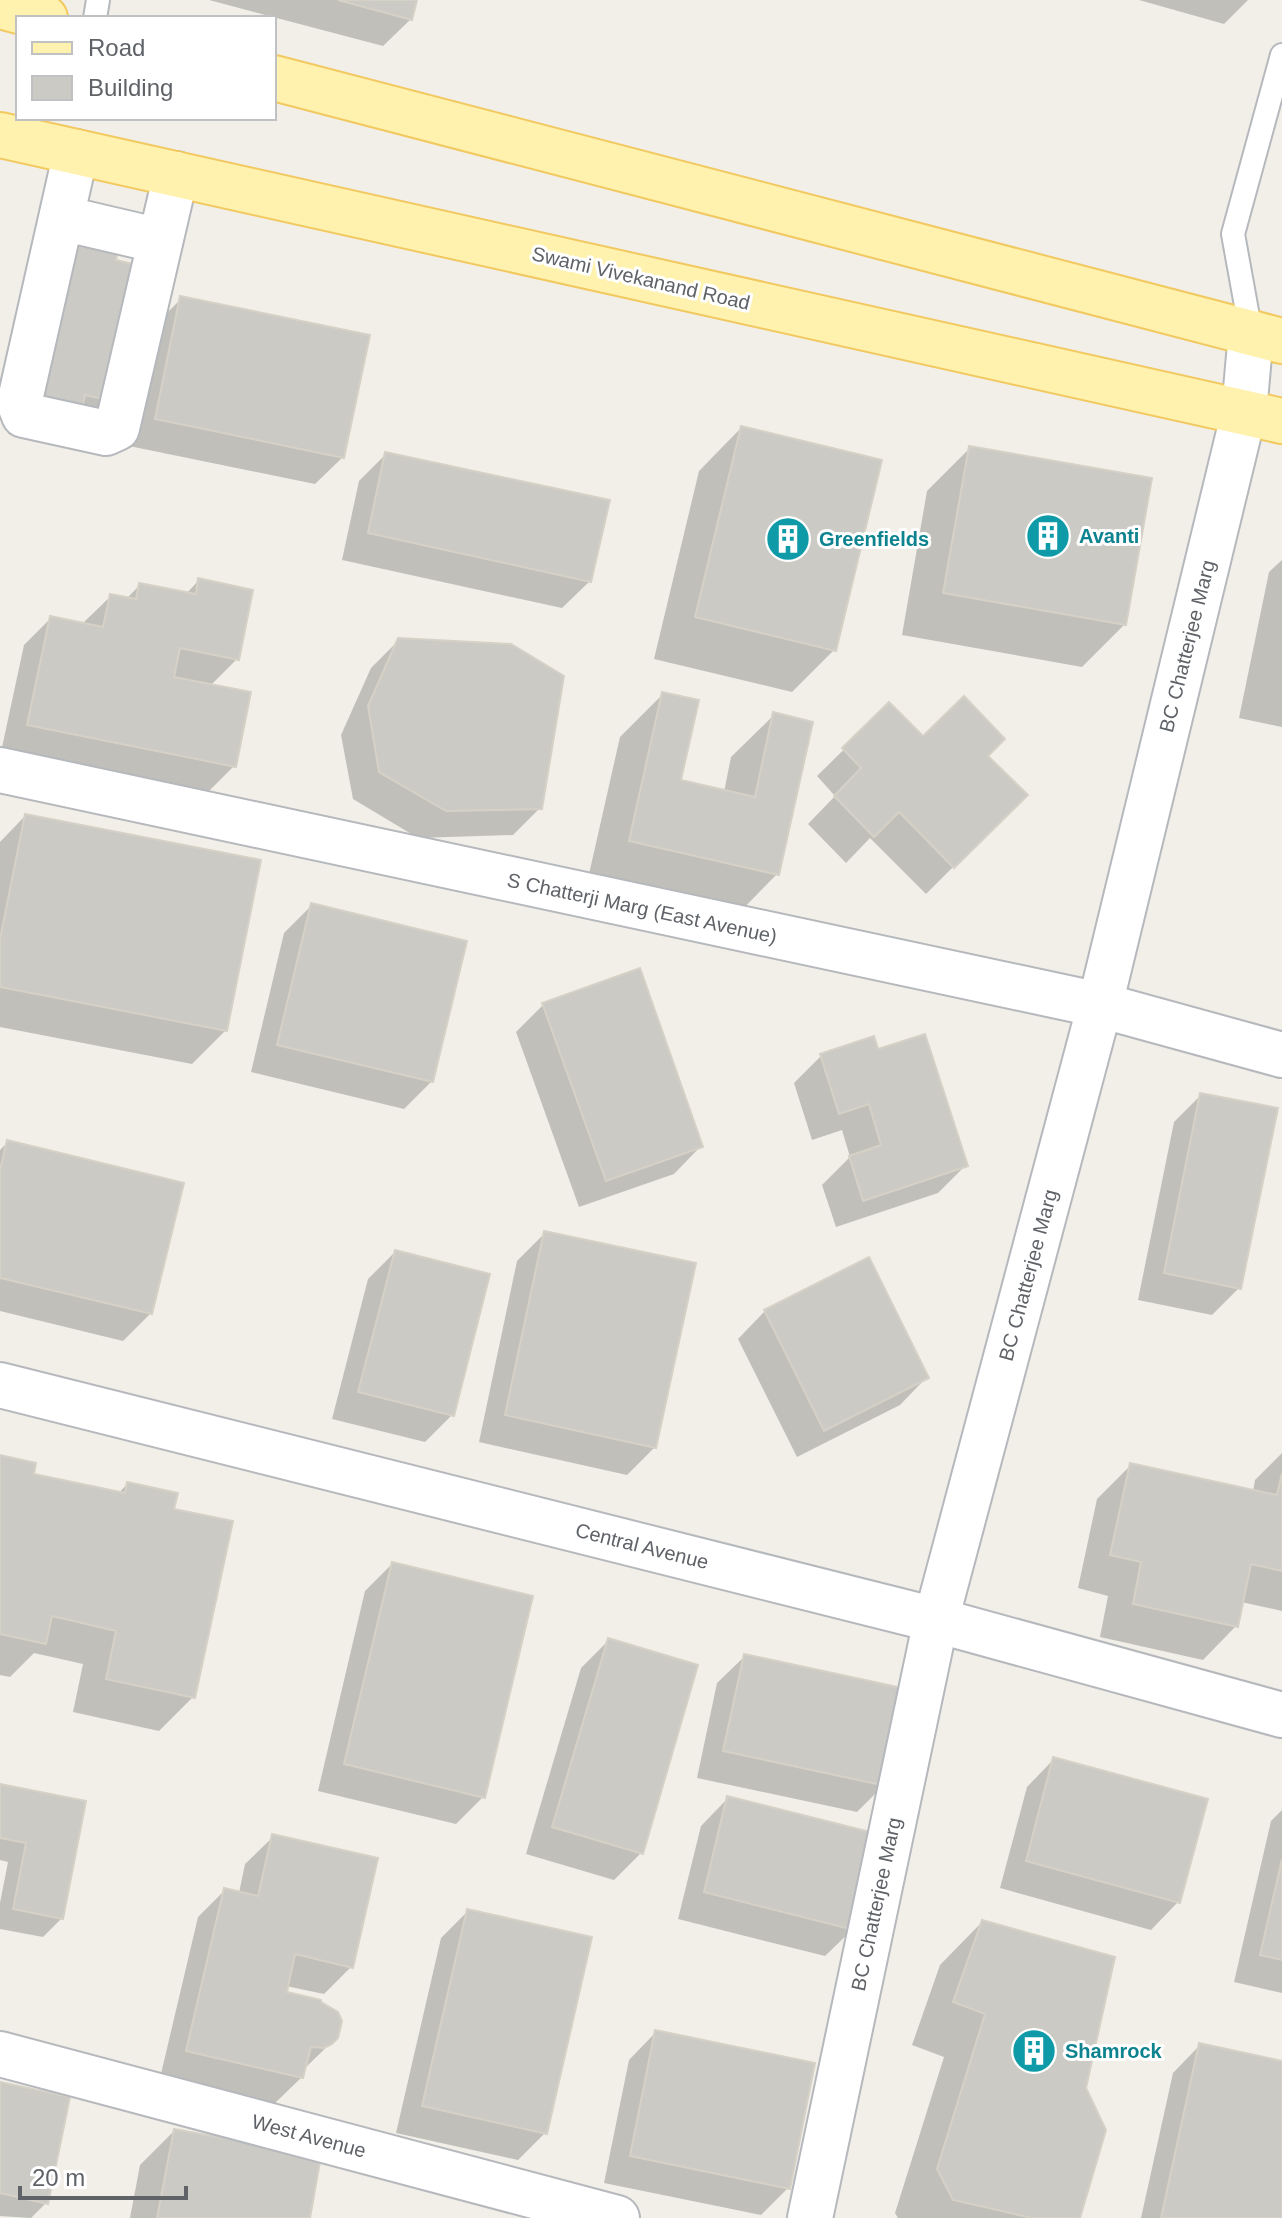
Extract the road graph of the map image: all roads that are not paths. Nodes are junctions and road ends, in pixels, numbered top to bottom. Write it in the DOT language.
graph roads {
  1 [pos="0,6"];
  2 [pos="38,16"];
  3 [pos="1282,55"];
  4 [pos="276,79"];
  5 [pos="0,135"];
  6 [pos="76,152"];
  7 [pos="176,174"];
  8 [pos="62,218"];
  9 [pos="160,241"];
  10 [pos="1266,337"];
  11 [pos="1263,417"];
  12 [pos="0,770"];
  13 [pos="1100,1005"];
  14 [pos="1282,1055"];
  15 [pos="0,1385"];
  16 [pos="936,1620"];
  17 [pos="1282,1715"];
  18 [pos="0,2054"];
  19 [pos="617,2218"];
  20 [pos="810,2218"];
  1 -- 2 [label="main road"];
  3 -- 10 [label="lane"];
  4 -- 10 [label="main road"];
  5 -- 6 [label="main road, Swami Vivekanand Road"];
  6 -- 7 [label="main road, Swami Vivekanand Road"];
  6 -- 8 [label="street"];
  7 -- 9 [label="street"];
  7 -- 11 [label="main road, Swami Vivekanand Road"];
  8 -- 9 [label="street"];
  8 -- 9 [label="street"];
  10 -- 11 [label="street, BC Chatterjee Marg"];
  11 -- 13 [label="street, BC Chatterjee Marg"];
  12 -- 13 [label="street, S Chatterji Marg (East Avenue)"];
  13 -- 14 [label="street, S Chatterji Marg (East Avenue)"];
  13 -- 16 [label="street, BC Chatterjee Marg"];
  15 -- 16 [label="street, Central Avenue"];
  16 -- 17 [label="street, Central Avenue"];
  16 -- 20 [label="street, BC Chatterjee Marg"];
  18 -- 19 [label="street, West Avenue"];
}
